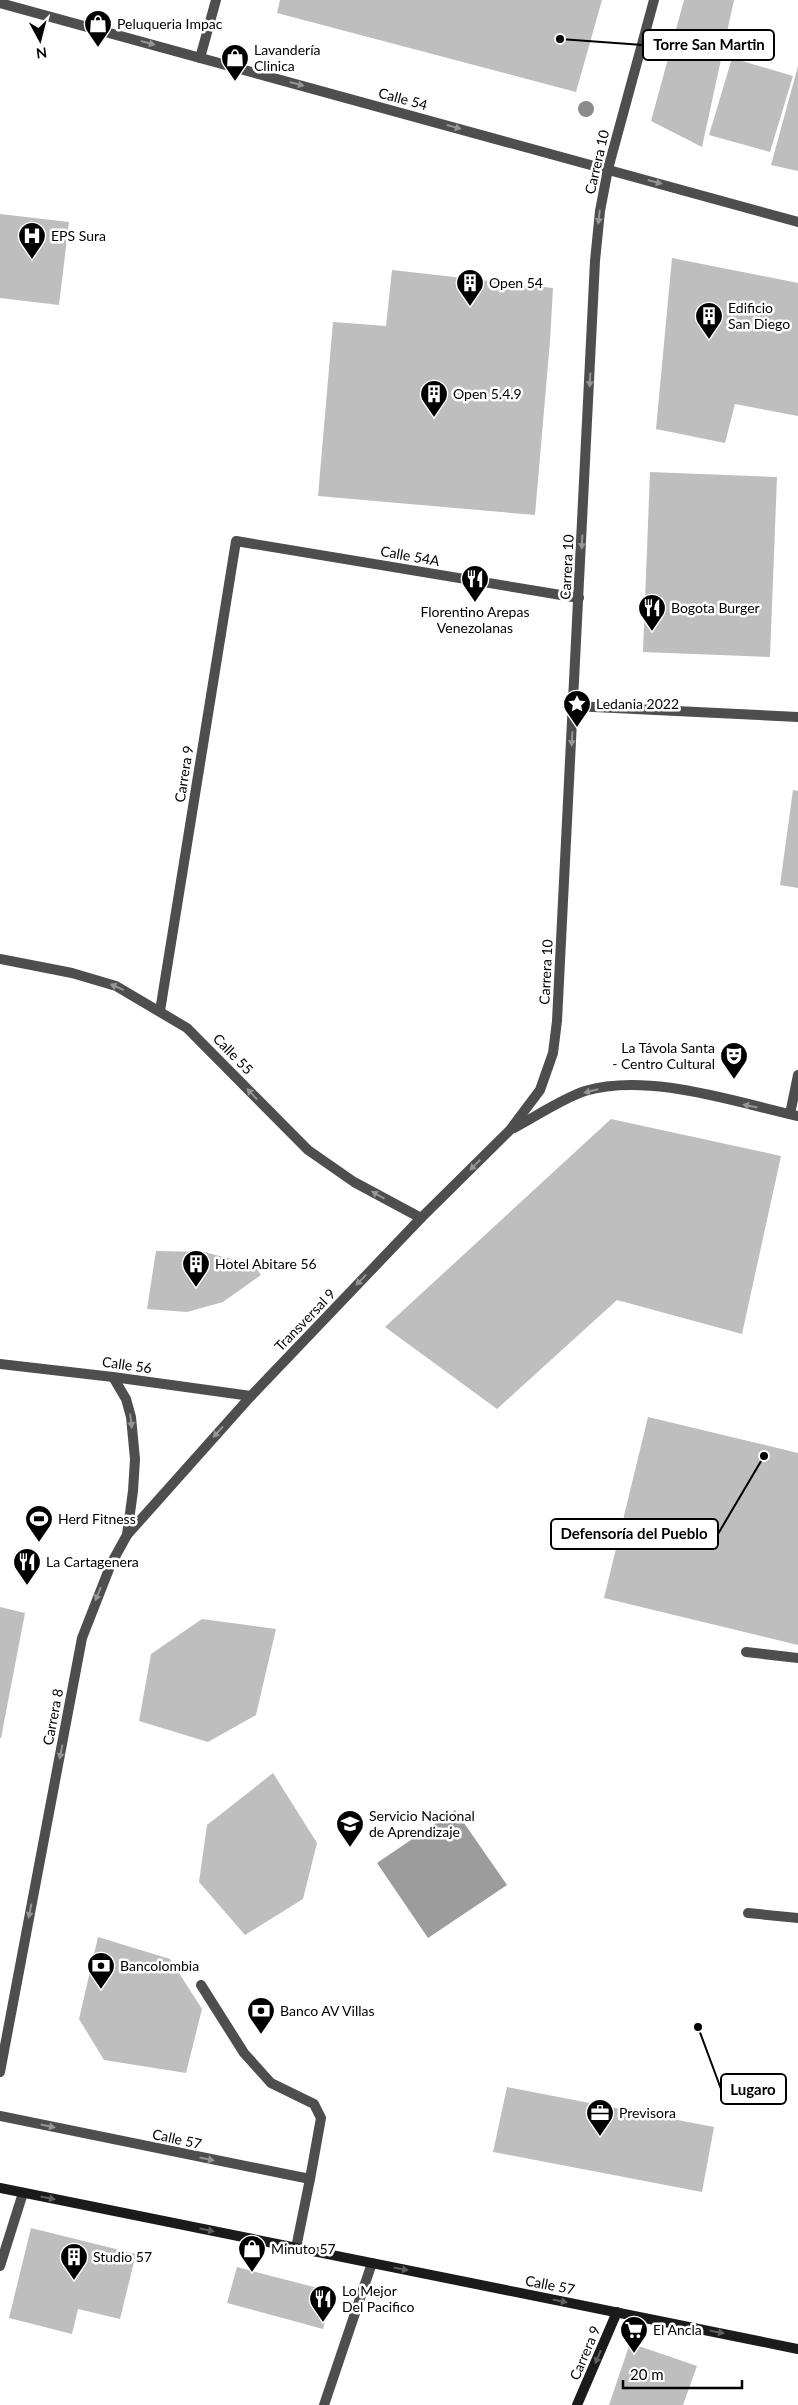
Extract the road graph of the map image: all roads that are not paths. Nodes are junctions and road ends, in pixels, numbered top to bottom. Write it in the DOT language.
graph roads {
  1 [pos="216,0"];
  2 [pos="654,0"];
  3 [pos="0,3"];
  4 [pos="200,58"];
  5 [pos="608,170"];
  6 [pos="798,222"];
  7 [pos="236,541"];
  8 [pos="579,598"];
  9 [pos="574,706"];
  10 [pos="798,717"];
  11 [pos="0,959"];
  12 [pos="160,1011"];
  13 [pos="798,1075"];
  14 [pos="794,1115"];
  15 [pos="510,1130"];
  16 [pos="421,1218"];
  17 [pos="0,1364"];
  18 [pos="113,1376"];
  19 [pos="250,1396"];
  20 [pos="127,1535"];
  21 [pos="746,1652"];
  22 [pos="798,1658"];
  23 [pos="748,1913"];
  24 [pos="798,1918"];
  25 [pos="201,1985"];
  26 [pos="0,2072"];
  27 [pos="0,2116"];
  28 [pos="310,2179"];
  29 [pos="0,2188"];
  30 [pos="23,2193"];
  31 [pos="296,2248"];
  32 [pos="372,2263"];
  33 [pos="0,2266"];
  34 [pos="617,2312"];
  35 [pos="798,2349"];
  36 [pos="324,2405"];
  37 [pos="578,2405"];
  1 -- 4 [label="street"];
  2 -- 5 [label="street, Carrera 10"];
  3 -- 4 [label="street, Calle 54, one-way"];
  4 -- 5 [label="street, Calle 54, one-way"];
  5 -- 6 [label="street, Calle 54, one-way"];
  5 -- 8 [label="street, Carrera 10, one-way"];
  7 -- 8 [label="street, Calle 54A"];
  7 -- 12 [label="street, Carrera 9"];
  8 -- 9 [label="street, Carrera 10"];
  9 -- 10 [label="street"];
  9 -- 15 [label="street, Carrera 10, one-way"];
  12 -- 11 [label="street, Calle 55, one-way"];
  16 -- 12 [label="street, Calle 55, one-way"];
  13 -- 14 [label="street"];
  14 -- 15 [label="street, one-way"];
  15 -- 16 [label="street, Transversal 9, one-way"];
  16 -- 19 [label="street, Transversal 9, one-way"];
  17 -- 18 [label="street, Calle 56"];
  18 -- 19 [label="street, Calle 56"];
  18 -- 20 [label="street, Carrera 8, one-way"];
  19 -- 20 [label="street, Transversal 9, one-way"];
  20 -- 26 [label="street, Carrera 8, one-way"];
  21 -- 22 [label="street"];
  23 -- 24 [label="street"];
  25 -- 28 [label="street"];
  27 -- 28 [label="street, Calle 57, one-way"];
  28 -- 31 [label="street"];
  29 -- 30 [label="main road, Calle 57"];
  30 -- 31 [label="main road, Calle 57, one-way"];
  30 -- 33 [label="street"];
  31 -- 32 [label="main road, Calle 57"];
  32 -- 34 [label="main road, Calle 57, one-way"];
  32 -- 36 [label="street"];
  34 -- 35 [label="main road, Calle 57, one-way"];
  34 -- 37 [label="main road, Carrera 9, one-way"];
}
